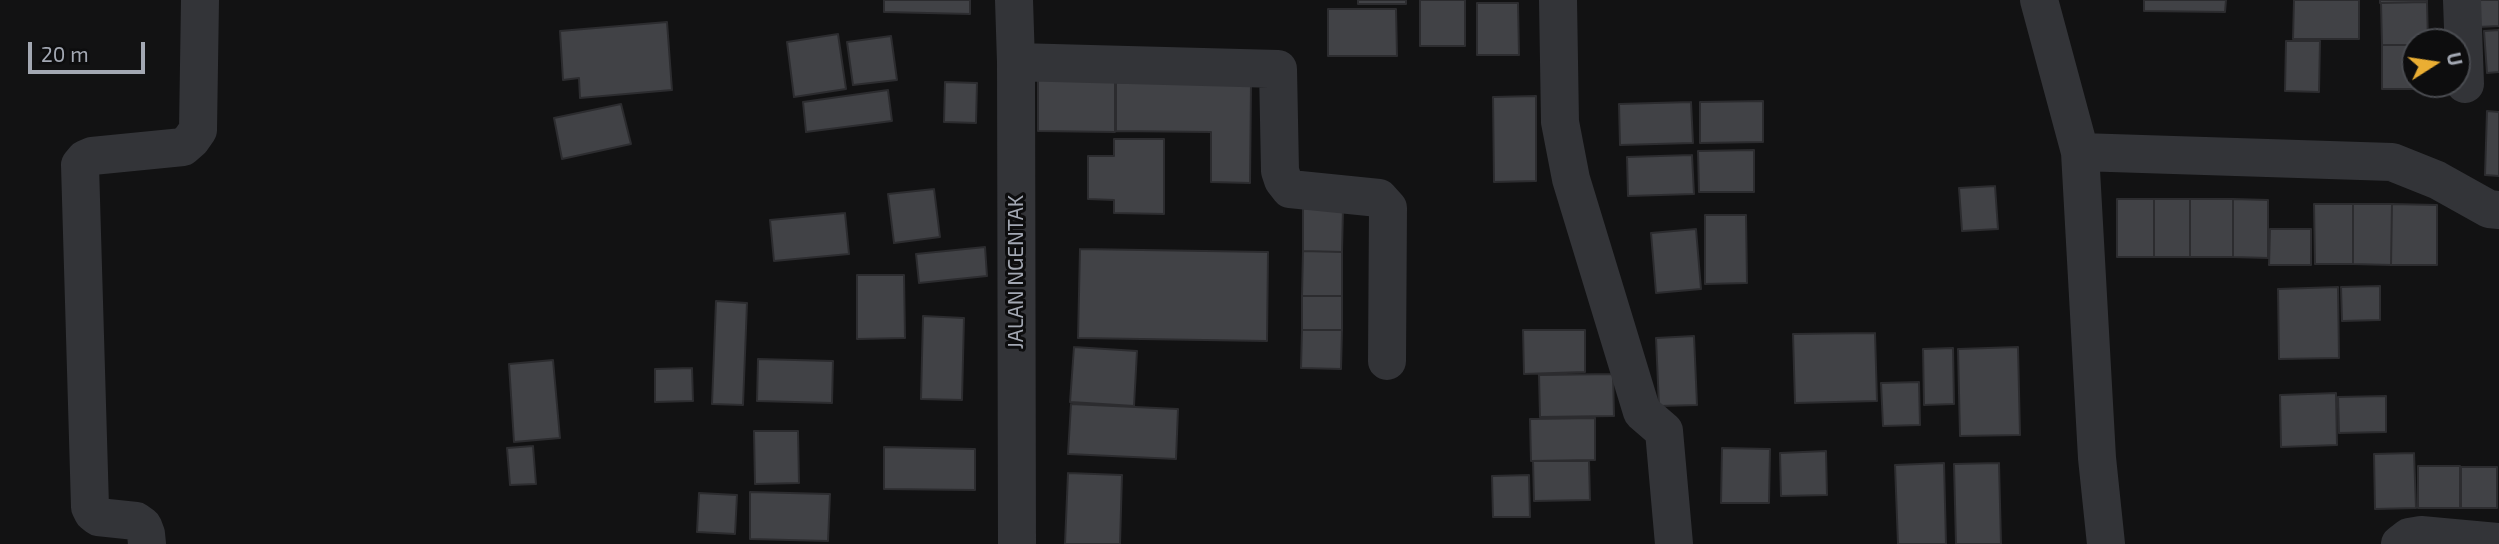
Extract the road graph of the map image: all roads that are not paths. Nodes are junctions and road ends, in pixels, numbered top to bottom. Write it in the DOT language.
graph roads {
  1 [pos="200,0"];
  2 [pos="1014,0"];
  3 [pos="1558,0"];
  4 [pos="2032,0"];
  5 [pos="2039,0"];
  6 [pos="2462,0"];
  7 [pos="2463,28"];
  8 [pos="1016,62"];
  9 [pos="2080,152"];
  10 [pos="2499,210"];
  11 [pos="1387,361"];
  12 [pos="2499,542"];
  13 [pos="147,544"];
  14 [pos="1017,544"];
  15 [pos="1674,544"];
  16 [pos="2106,544"];
  17 [pos="2400,544"];
  1 -- 13 [label="street"];
  2 -- 8 [label="street, JALAN NGENTAK"];
  3 -- 15 [label="street"];
  4 -- 5 [label="street"];
  5 -- 9 [label="street"];
  6 -- 7 [label="street"];
  8 -- 11 [label="street"];
  8 -- 14 [label="street, JALAN NGENTAK"];
  9 -- 10 [label="street"];
  9 -- 16 [label="street"];
  12 -- 17 [label="street"];
}
